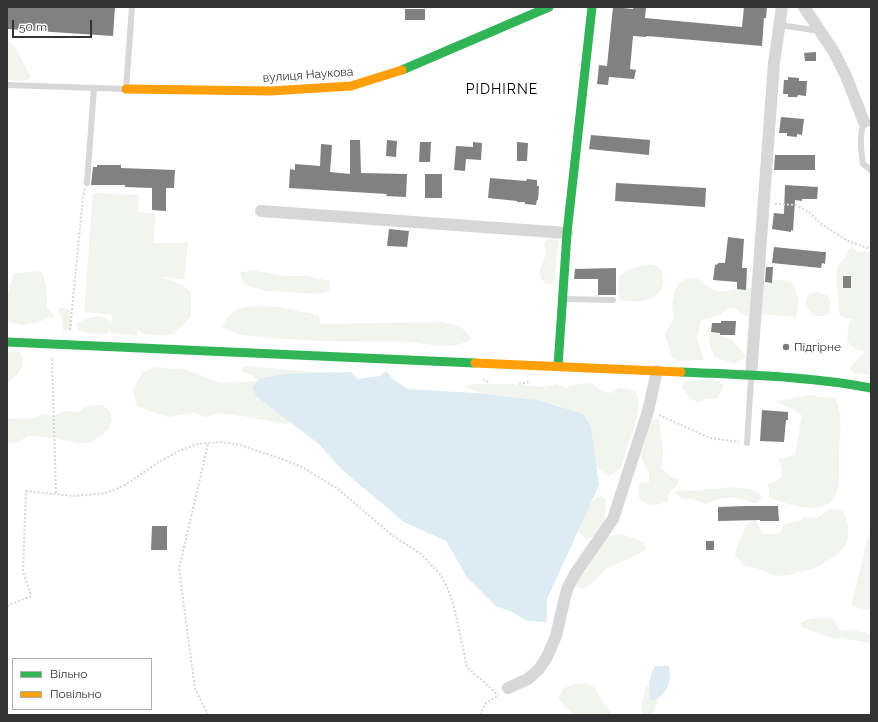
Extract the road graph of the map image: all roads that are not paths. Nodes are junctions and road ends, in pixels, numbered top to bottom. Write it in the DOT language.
graph roads {
  1 [pos="132,7"];
  2 [pos="549,7"];
  3 [pos="592,7"];
  4 [pos="782,7"];
  5 [pos="804,7"];
  6 [pos="780,25"];
  7 [pos="820,32"];
  8 [pos="7,85"];
  9 [pos="94,88"];
  10 [pos="126,89"];
  11 [pos="868,123"];
  12 [pos="871,170"];
  13 [pos="87,183"];
  14 [pos="261,211"];
  15 [pos="567,233"];
  16 [pos="562,299"];
  17 [pos="613,300"];
  18 [pos="7,342"];
  19 [pos="558,366"];
  20 [pos="657,371"];
  21 [pos="751,375"];
  22 [pos="871,388"];
  23 [pos="748,443"];
  24 [pos="503,692"];
  1 -- 10 [label="lane"];
  2 -- 10 [label="main road, вулиця Наукова"];
  3 -- 15 [label="main road"];
  4 -- 6 [label="street"];
  5 -- 7 [label="street"];
  6 -- 7 [label="lane"];
  6 -- 21 [label="street"];
  7 -- 11 [label="street"];
  8 -- 9 [label="lane"];
  9 -- 10 [label="lane"];
  9 -- 13 [label="lane"];
  11 -- 12 [label="lane"];
  14 -- 15 [label="street"];
  15 -- 16 [label="main road"];
  16 -- 17 [label="lane"];
  16 -- 19 [label="main road"];
  18 -- 19 [label="main road"];
  19 -- 20 [label="main road"];
  20 -- 21 [label="main road"];
  20 -- 24 [label="street"];
  21 -- 22 [label="main road"];
  21 -- 23 [label="lane"];
}
